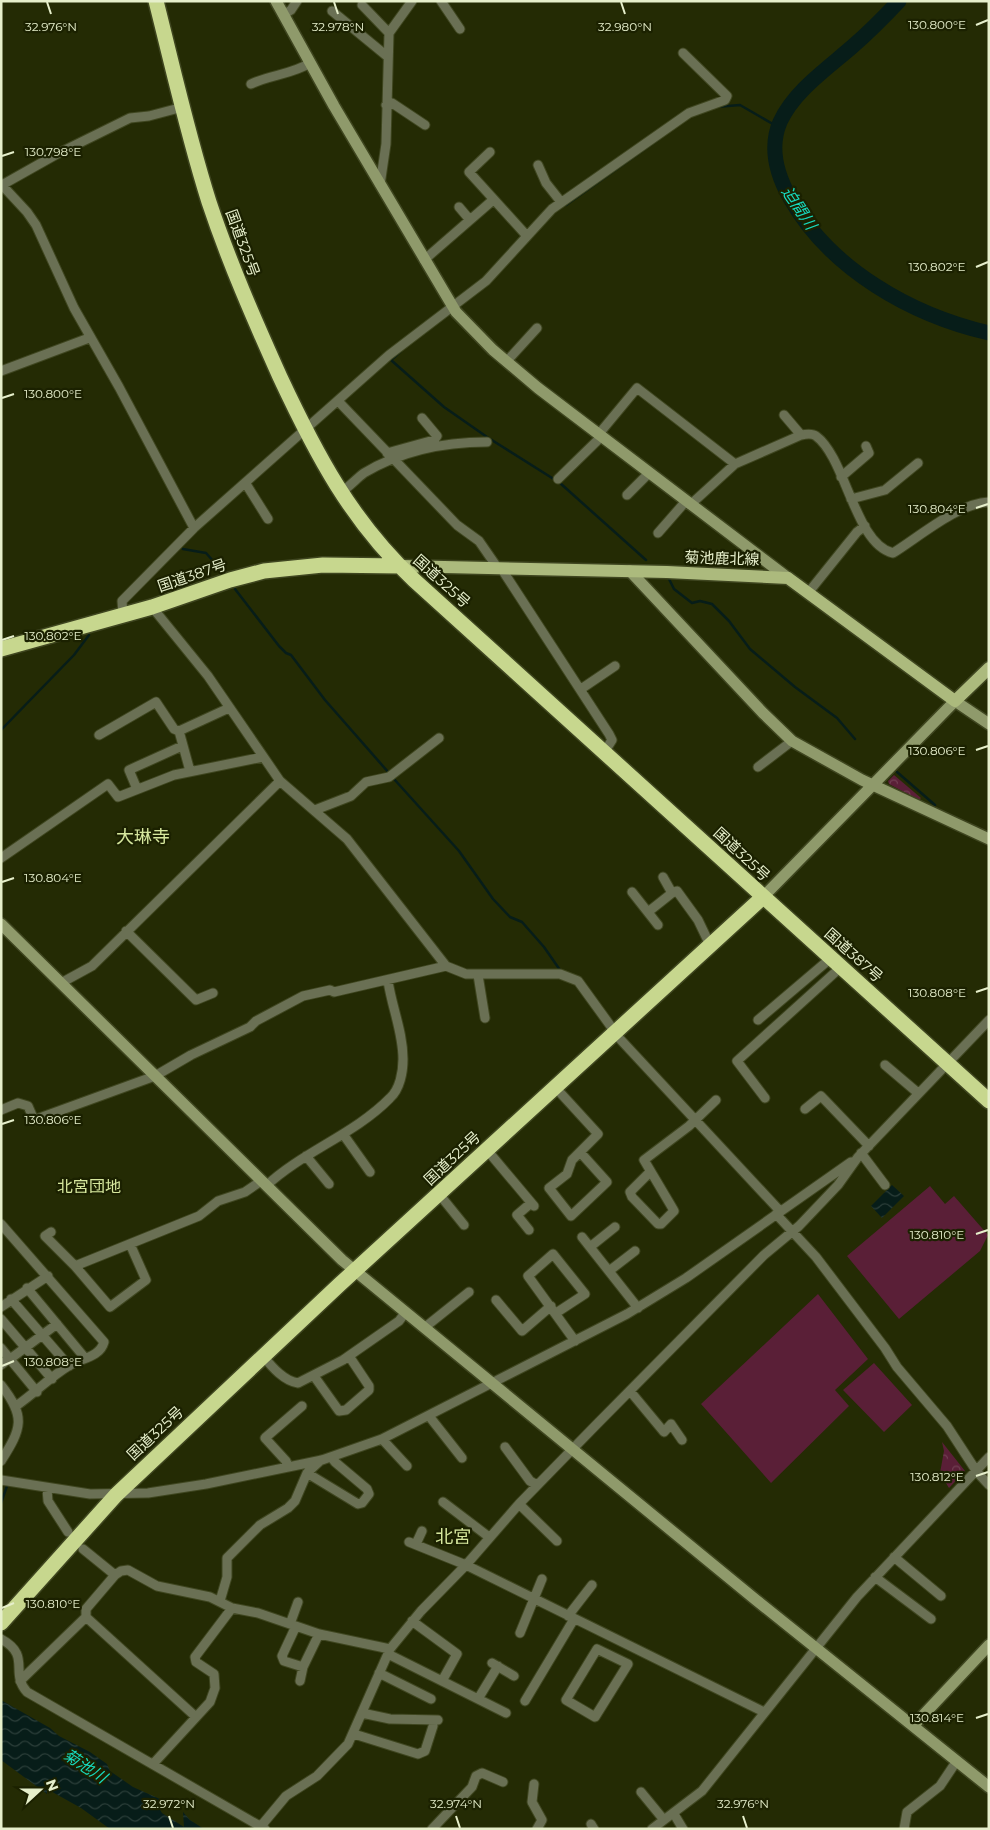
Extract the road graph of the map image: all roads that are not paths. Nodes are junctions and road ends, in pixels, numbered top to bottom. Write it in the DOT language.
graph roads {
  1 [pos="156,1"];
  2 [pos="276,1"];
  3 [pos="298,1"];
  4 [pos="412,1"];
  5 [pos="441,1"];
  6 [pos="362,5"];
  7 [pos="332,11"];
  8 [pos="283,15"];
  9 [pos="460,29"];
  10 [pos="389,33"];
  11 [pos="683,53"];
  12 [pos="388,57"];
  13 [pos="310,63"];
  14 [pos="251,84"];
  15 [pos="386,105"];
  16 [pos="183,107"];
  17 [pos="425,125"];
  18 [pos="490,152"];
  19 [pos="538,165"];
  20 [pos="2,185"];
  21 [pos="380,185"];
  22 [pos="493,200"];
  23 [pos="562,202"];
  24 [pos="459,207"];
  25 [pos="470,220"];
  26 [pos="527,236"];
  27 [pos="424,260"];
  28 [pos="452,306"];
  29 [pos="536,328"];
  30 [pos="90,338"];
  31 [pos="506,362"];
  32 [pos="1,372"];
  33 [pos="339,402"];
  34 [pos="784,414"];
  35 [pos="422,418"];
  36 [pos="306,432"];
  37 [pos="801,435"];
  38 [pos="599,436"];
  39 [pos="487,442"];
  40 [pos="866,446"];
  41 [pos="390,456"];
  42 [pos="918,463"];
  43 [pos="734,464"];
  44 [pos="649,473"];
  45 [pos="841,477"];
  46 [pos="558,479"];
  47 [pos="246,484"];
  48 [pos="340,493"];
  49 [pos="627,495"];
  50 [pos="851,499"];
  51 [pos="989,502"];
  52 [pos="688,503"];
  53 [pos="268,519"];
  54 [pos="865,526"];
  55 [pos="194,528"];
  56 [pos="658,532"];
  57 [pos="400,566"];
  58 [pos="499,567"];
  59 [pos="630,571"];
  60 [pos="788,578"];
  61 [pos="808,593"];
  62 [pos="152,607"];
  63 [pos="123,615"];
  64 [pos="1,649"];
  65 [pos="615,666"];
  66 [pos="989,668"];
  67 [pos="581,689"];
  68 [pos="955,702"];
  69 [pos="229,708"];
  70 [pos="989,724"];
  71 [pos="179,731"];
  72 [pos="99,735"];
  73 [pos="439,738"];
  74 [pos="792,741"];
  75 [pos="182,746"];
  76 [pos="605,752"];
  77 [pos="262,757"];
  78 [pos="758,767"];
  79 [pos="190,771"];
  80 [pos="280,781"];
  81 [pos="873,785"];
  82 [pos="136,789"];
  83 [pos="315,810"];
  84 [pos="989,839"];
  85 [pos="1,858"];
  86 [pos="663,877"];
  87 [pos="632,892"];
  88 [pos="672,893"];
  89 [pos="763,897"];
  90 [pos="648,912"];
  91 [pos="1,924"];
  92 [pos="658,924"];
  93 [pos="126,932"];
  94 [pos="710,945"];
  95 [pos="836,963"];
  96 [pos="446,966"];
  97 [pos="478,975"];
  98 [pos="388,981"];
  99 [pos="61,983"];
  100 [pos="213,993"];
  101 [pos="485,1018"];
  102 [pos="758,1020"];
  103 [pos="989,1020"];
  104 [pos="614,1032"];
  105 [pos="947,1062"];
  106 [pos="885,1065"];
  107 [pos="155,1076"];
  108 [pos="555,1086"];
  109 [pos="918,1093"];
  110 [pos="765,1098"];
  111 [pos="716,1100"];
  112 [pos="989,1101"];
  113 [pos="804,1109"];
  114 [pos="1,1110"];
  115 [pos="694,1120"];
  116 [pos="343,1134"];
  117 [pos="869,1146"];
  118 [pos="486,1150"];
  119 [pos="580,1152"];
  120 [pos="860,1155"];
  121 [pos="306,1156"];
  122 [pos="370,1172"];
  123 [pos="650,1172"];
  124 [pos="264,1183"];
  125 [pos="329,1184"];
  126 [pos="885,1185"];
  127 [pos="439,1194"];
  128 [pos="778,1212"];
  129 [pos="1,1224"];
  130 [pos="464,1225"];
  131 [pos="615,1227"];
  132 [pos="529,1230"];
  133 [pos="792,1232"];
  134 [pos="46,1236"];
  135 [pos="582,1237"];
  136 [pos="130,1244"];
  137 [pos="590,1247"];
  138 [pos="635,1251"];
  139 [pos="75,1266"];
  140 [pos="609,1271"];
  141 [pos="355,1272"];
  142 [pos="48,1276"];
  143 [pos="28,1288"];
  144 [pos="469,1292"];
  145 [pos="11,1299"];
  146 [pos="496,1300"];
  147 [pos="1,1307"];
  148 [pos="638,1308"];
  149 [pos="554,1310"];
  150 [pos="405,1313"];
  151 [pos="1,1319"];
  152 [pos="57,1324"];
  153 [pos="424,1328"];
  154 [pos="43,1335"];
  155 [pos="575,1341"];
  156 [pos="24,1347"];
  157 [pos="1,1348"];
  158 [pos="263,1356"];
  159 [pos="349,1356"];
  160 [pos="85,1358"];
  161 [pos="10,1359"];
  162 [pos="1,1365"];
  163 [pos="69,1366"];
  164 [pos="314,1376"];
  165 [pos="52,1379"];
  166 [pos="491,1383"];
  167 [pos="1,1385"];
  168 [pos="630,1391"];
  169 [pos="37,1392"];
  170 [pos="16,1406"];
  171 [pos="302,1406"];
  172 [pos="429,1416"];
  173 [pos="382,1439"];
  174 [pos="682,1440"];
  175 [pos="505,1447"];
  176 [pos="4,1448"];
  177 [pos="573,1449"];
  178 [pos="331,1457"];
  179 [pos="989,1457"];
  180 [pos="462,1458"];
  181 [pos="322,1460"];
  182 [pos="1,1461"];
  183 [pos="407,1466"];
  184 [pos="288,1467"];
  185 [pos="977,1472"];
  186 [pos="307,1473"];
  187 [pos="1,1480"];
  188 [pos="537,1485"];
  189 [pos="989,1485"];
  190 [pos="47,1489"];
  191 [pos="116,1495"];
  192 [pos="444,1502"];
  193 [pos="519,1504"];
  194 [pos="422,1531"];
  195 [pos="68,1532"];
  196 [pos="489,1536"];
  197 [pos="557,1541"];
  198 [pos="83,1549"];
  199 [pos="894,1557"];
  200 [pos="466,1565"];
  201 [pos="116,1574"];
  202 [pos="875,1577"];
  203 [pos="542,1579"];
  204 [pos="592,1585"];
  205 [pos="941,1596"];
  206 [pos="533,1599"];
  207 [pos="220,1601"];
  208 [pos="298,1602"];
  209 [pos="232,1608"];
  210 [pos="86,1617"];
  211 [pos="571,1618"];
  212 [pos="931,1618"];
  213 [pos="5,1619"];
  214 [pos="412,1621"];
  215 [pos="293,1625"];
  216 [pos="520,1633"];
  217 [pos="319,1634"];
  218 [pos="1,1639"];
  219 [pos="626,1644"];
  220 [pos="816,1647"];
  221 [pos="987,1649"];
  222 [pos="389,1652"];
  223 [pos="619,1658"];
  224 [pos="303,1667"];
  225 [pos="379,1673"];
  226 [pos="514,1676"];
  227 [pos="20,1681"];
  228 [pos="300,1681"];
  229 [pos="442,1682"];
  230 [pos="431,1699"];
  231 [pos="478,1699"];
  232 [pos="525,1701"];
  233 [pos="764,1712"];
  234 [pos="362,1713"];
  235 [pos="506,1713"];
  236 [pos="196,1717"];
  237 [pos="914,1725"];
  238 [pos="354,1734"];
  239 [pos="956,1762"];
  240 [pos="153,1764"];
  241 [pos="503,1782"];
  242 [pos="534,1784"];
  243 [pos="989,1787"];
  244 [pos="641,1792"];
  245 [pos="674,1814"];
  246 [pos="664,1820"];
  247 [pos="263,1827"];
  248 [pos="432,1829"];
  249 [pos="537,1829"];
  250 [pos="652,1829"];
  251 [pos="683,1829"];
  252 [pos="904,1829"];
  1 -- 16 [label="highway, 国道325号"];
  2 -- 8 [label="street"];
  3 -- 8 [label="street"];
  4 -- 10 [label="street"];
  5 -- 9 [label="street"];
  6 -- 10 [label="street"];
  7 -- 12 [label="street"];
  8 -- 13 [label="street"];
  10 -- 12 [label="street"];
  11 -- 23 [label="street"];
  12 -- 15 [label="street"];
  13 -- 14 [label="street"];
  13 -- 21 [label="street"];
  15 -- 17 [label="street"];
  15 -- 21 [label="street"];
  16 -- 20 [label="street"];
  16 -- 36 [label="highway, 国道325号"];
  18 -- 22 [label="street"];
  19 -- 23 [label="street"];
  20 -- 30 [label="street"];
  21 -- 27 [label="street"];
  22 -- 25 [label="street"];
  22 -- 26 [label="street"];
  23 -- 26 [label="street"];
  24 -- 25 [label="street"];
  25 -- 27 [label="street"];
  26 -- 28 [label="street"];
  27 -- 28 [label="street"];
  28 -- 31 [label="street"];
  28 -- 33 [label="street"];
  29 -- 31 [label="street"];
  30 -- 32 [label="street"];
  30 -- 55 [label="street"];
  31 -- 38 [label="street"];
  33 -- 36 [label="street"];
  33 -- 41 [label="street"];
  34 -- 37 [label="street"];
  35 -- 41 [label="street"];
  36 -- 47 [label="street"];
  36 -- 48 [label="highway, 国道325号"];
  37 -- 43 [label="street"];
  37 -- 45 [label="street"];
  38 -- 43 [label="street"];
  38 -- 44 [label="street"];
  38 -- 46 [label="street"];
  39 -- 41 [label="street"];
  40 -- 45 [label="street"];
  41 -- 48 [label="street"];
  41 -- 58 [label="street"];
  42 -- 50 [label="street"];
  43 -- 52 [label="street"];
  44 -- 49 [label="street"];
  44 -- 52 [label="street"];
  45 -- 50 [label="street"];
  47 -- 53 [label="street"];
  47 -- 55 [label="street"];
  48 -- 57 [label="highway, 国道325号"];
  50 -- 54 [label="street"];
  51 -- 54 [label="street"];
  52 -- 56 [label="street"];
  52 -- 60 [label="street"];
  54 -- 61 [label="street"];
  55 -- 63 [label="street"];
  57 -- 58 [label="main road, 菊池鹿北線"];
  57 -- 62 [label="highway, 国道387号"];
  57 -- 76 [label="highway, 国道325号"];
  58 -- 59 [label="main road, 菊池鹿北線"];
  58 -- 67 [label="street"];
  59 -- 60 [label="main road, 菊池鹿北線"];
  59 -- 74 [label="street"];
  60 -- 61 [label="main road"];
  61 -- 68 [label="main road"];
  62 -- 63 [label="highway, 国道387号"];
  62 -- 69 [label="street"];
  63 -- 64 [label="highway, 国道387号"];
  65 -- 67 [label="street"];
  66 -- 68 [label="main road"];
  67 -- 76 [label="street"];
  68 -- 70 [label="street"];
  68 -- 81 [label="street"];
  69 -- 71 [label="street"];
  69 -- 77 [label="street"];
  71 -- 72 [label="street"];
  71 -- 75 [label="street"];
  73 -- 83 [label="street"];
  74 -- 78 [label="street"];
  74 -- 81 [label="street"];
  75 -- 79 [label="street"];
  75 -- 82 [label="street"];
  76 -- 89 [label="highway, 国道325号"];
  77 -- 79 [label="street"];
  77 -- 80 [label="street"];
  79 -- 82 [label="street"];
  80 -- 83 [label="street"];
  80 -- 93 [label="street"];
  81 -- 84 [label="street"];
  81 -- 89 [label="street"];
  82 -- 85 [label="street"];
  83 -- 96 [label="street"];
  86 -- 88 [label="street"];
  87 -- 90 [label="street"];
  88 -- 90 [label="street"];
  88 -- 94 [label="street"];
  89 -- 94 [label="highway, 国道325号"];
  89 -- 95 [label="highway, 国道387号"];
  90 -- 92 [label="street"];
  91 -- 99 [label="street"];
  93 -- 99 [label="street"];
  93 -- 100 [label="street"];
  94 -- 104 [label="highway, 国道325号"];
  95 -- 102 [label="street"];
  95 -- 105 [label="highway, 国道387号"];
  95 -- 110 [label="street"];
  96 -- 97 [label="street"];
  96 -- 98 [label="street"];
  97 -- 101 [label="street"];
  97 -- 104 [label="street"];
  98 -- 107 [label="street"];
  98 -- 116 [label="street"];
  99 -- 107 [label="street"];
  103 -- 105 [label="street"];
  104 -- 108 [label="highway, 国道325号"];
  104 -- 115 [label="street"];
  105 -- 109 [label="street"];
  105 -- 112 [label="highway, 国道387号"];
  106 -- 109 [label="street"];
  107 -- 114 [label="street"];
  107 -- 124 [label="street"];
  108 -- 118 [label="highway, 国道325号"];
  108 -- 119 [label="street"];
  109 -- 117 [label="street"];
  111 -- 115 [label="street"];
  113 -- 117 [label="street"];
  115 -- 123 [label="street"];
  115 -- 128 [label="street"];
  116 -- 121 [label="street"];
  116 -- 122 [label="street"];
  117 -- 120 [label="street"];
  118 -- 127 [label="highway, 国道325号"];
  118 -- 132 [label="street"];
  119 -- 119 [label="street"];
  120 -- 126 [label="street"];
  120 -- 128 [label="street"];
  120 -- 133 [label="street"];
  121 -- 124 [label="street"];
  121 -- 125 [label="street"];
  123 -- 123 [label="street"];
  124 -- 136 [label="street"];
  124 -- 141 [label="street"];
  127 -- 130 [label="street"];
  127 -- 141 [label="highway, 国道325号"];
  128 -- 133 [label="street"];
  128 -- 148 [label="street"];
  129 -- 142 [label="street"];
  131 -- 137 [label="street"];
  133 -- 168 [label="street"];
  133 -- 185 [label="street"];
  134 -- 139 [label="street"];
  135 -- 137 [label="street"];
  136 -- 139 [label="street"];
  136 -- 139 [label="street"];
  137 -- 140 [label="street"];
  138 -- 140 [label="street"];
  140 -- 148 [label="street"];
  141 -- 150 [label="street"];
  141 -- 158 [label="highway, 国道325号"];
  142 -- 143 [label="street"];
  142 -- 160 [label="street"];
  143 -- 145 [label="street"];
  143 -- 152 [label="street"];
  144 -- 153 [label="street"];
  145 -- 147 [label="street"];
  145 -- 154 [label="street"];
  146 -- 149 [label="street"];
  148 -- 155 [label="street"];
  149 -- 149 [label="street"];
  149 -- 155 [label="street"];
  150 -- 153 [label="street"];
  150 -- 159 [label="street"];
  151 -- 156 [label="street"];
  152 -- 154 [label="street"];
  152 -- 160 [label="street"];
  153 -- 166 [label="street"];
  154 -- 156 [label="street"];
  154 -- 163 [label="street"];
  155 -- 166 [label="street"];
  156 -- 161 [label="street"];
  156 -- 165 [label="street"];
  157 -- 161 [label="street"];
  158 -- 164 [label="street"];
  158 -- 191 [label="highway, 国道325号"];
  159 -- 164 [label="street"];
  159 -- 164 [label="street"];
  160 -- 163 [label="street"];
  161 -- 162 [label="street"];
  161 -- 169 [label="street"];
  163 -- 165 [label="street"];
  165 -- 169 [label="street"];
  166 -- 172 [label="street"];
  166 -- 177 [label="street"];
  167 -- 170 [label="street"];
  168 -- 174 [label="street"];
  168 -- 177 [label="street"];
  169 -- 170 [label="street"];
  170 -- 176 [label="street"];
  171 -- 184 [label="street"];
  172 -- 173 [label="street"];
  172 -- 180 [label="street"];
  173 -- 178 [label="street"];
  173 -- 183 [label="street"];
  175 -- 188 [label="street"];
  176 -- 182 [label="street"];
  177 -- 188 [label="street"];
  177 -- 220 [label="street"];
  178 -- 181 [label="street"];
  178 -- 186 [label="street"];
  179 -- 185 [label="street"];
  181 -- 184 [label="street"];
  181 -- 186 [label="street"];
  184 -- 191 [label="street"];
  185 -- 189 [label="street"];
  185 -- 199 [label="street"];
  186 -- 207 [label="street"];
  187 -- 190 [label="street"];
  188 -- 193 [label="street"];
  190 -- 191 [label="street"];
  190 -- 195 [label="street"];
  191 -- 213 [label="highway, 国道325号"];
  192 -- 196 [label="street"];
  193 -- 196 [label="street"];
  193 -- 197 [label="street"];
  194 -- 200 [label="street"];
  196 -- 200 [label="street"];
  198 -- 201 [label="street"];
  199 -- 202 [label="street"];
  199 -- 205 [label="street"];
  200 -- 206 [label="street"];
  200 -- 214 [label="street"];
  201 -- 207 [label="street"];
  201 -- 210 [label="street"];
  202 -- 212 [label="street"];
  202 -- 220 [label="street"];
  203 -- 206 [label="street"];
  204 -- 211 [label="street"];
  206 -- 211 [label="street"];
  206 -- 216 [label="street"];
  207 -- 209 [label="street"];
  208 -- 215 [label="street"];
  209 -- 215 [label="street"];
  209 -- 236 [label="street"];
  210 -- 227 [label="street"];
  210 -- 236 [label="street"];
  211 -- 219 [label="street"];
  211 -- 232 [label="street"];
  214 -- 222 [label="street"];
  214 -- 229 [label="street"];
  215 -- 217 [label="street"];
  215 -- 224 [label="street"];
  217 -- 222 [label="street"];
  217 -- 224 [label="street"];
  218 -- 227 [label="street"];
  219 -- 223 [label="street"];
  219 -- 233 [label="street"];
  220 -- 233 [label="street"];
  220 -- 237 [label="street"];
  221 -- 237 [label="street"];
  222 -- 225 [label="street"];
  222 -- 229 [label="street"];
  223 -- 223 [label="street"];
  224 -- 228 [label="street"];
  225 -- 230 [label="street"];
  225 -- 234 [label="street"];
  226 -- 231 [label="street"];
  227 -- 240 [label="street"];
  229 -- 231 [label="street"];
  231 -- 235 [label="street"];
  233 -- 245 [label="street"];
  234 -- 238 [label="street"];
  234 -- 238 [label="street"];
  236 -- 240 [label="street"];
  237 -- 239 [label="street"];
  238 -- 247 [label="street"];
  239 -- 243 [label="street"];
  239 -- 252 [label="street"];
  240 -- 247 [label="street"];
  241 -- 248 [label="street"];
  242 -- 249 [label="street"];
  244 -- 246 [label="street"];
  245 -- 246 [label="street"];
  245 -- 251 [label="street"];
  246 -- 250 [label="street"];
}
